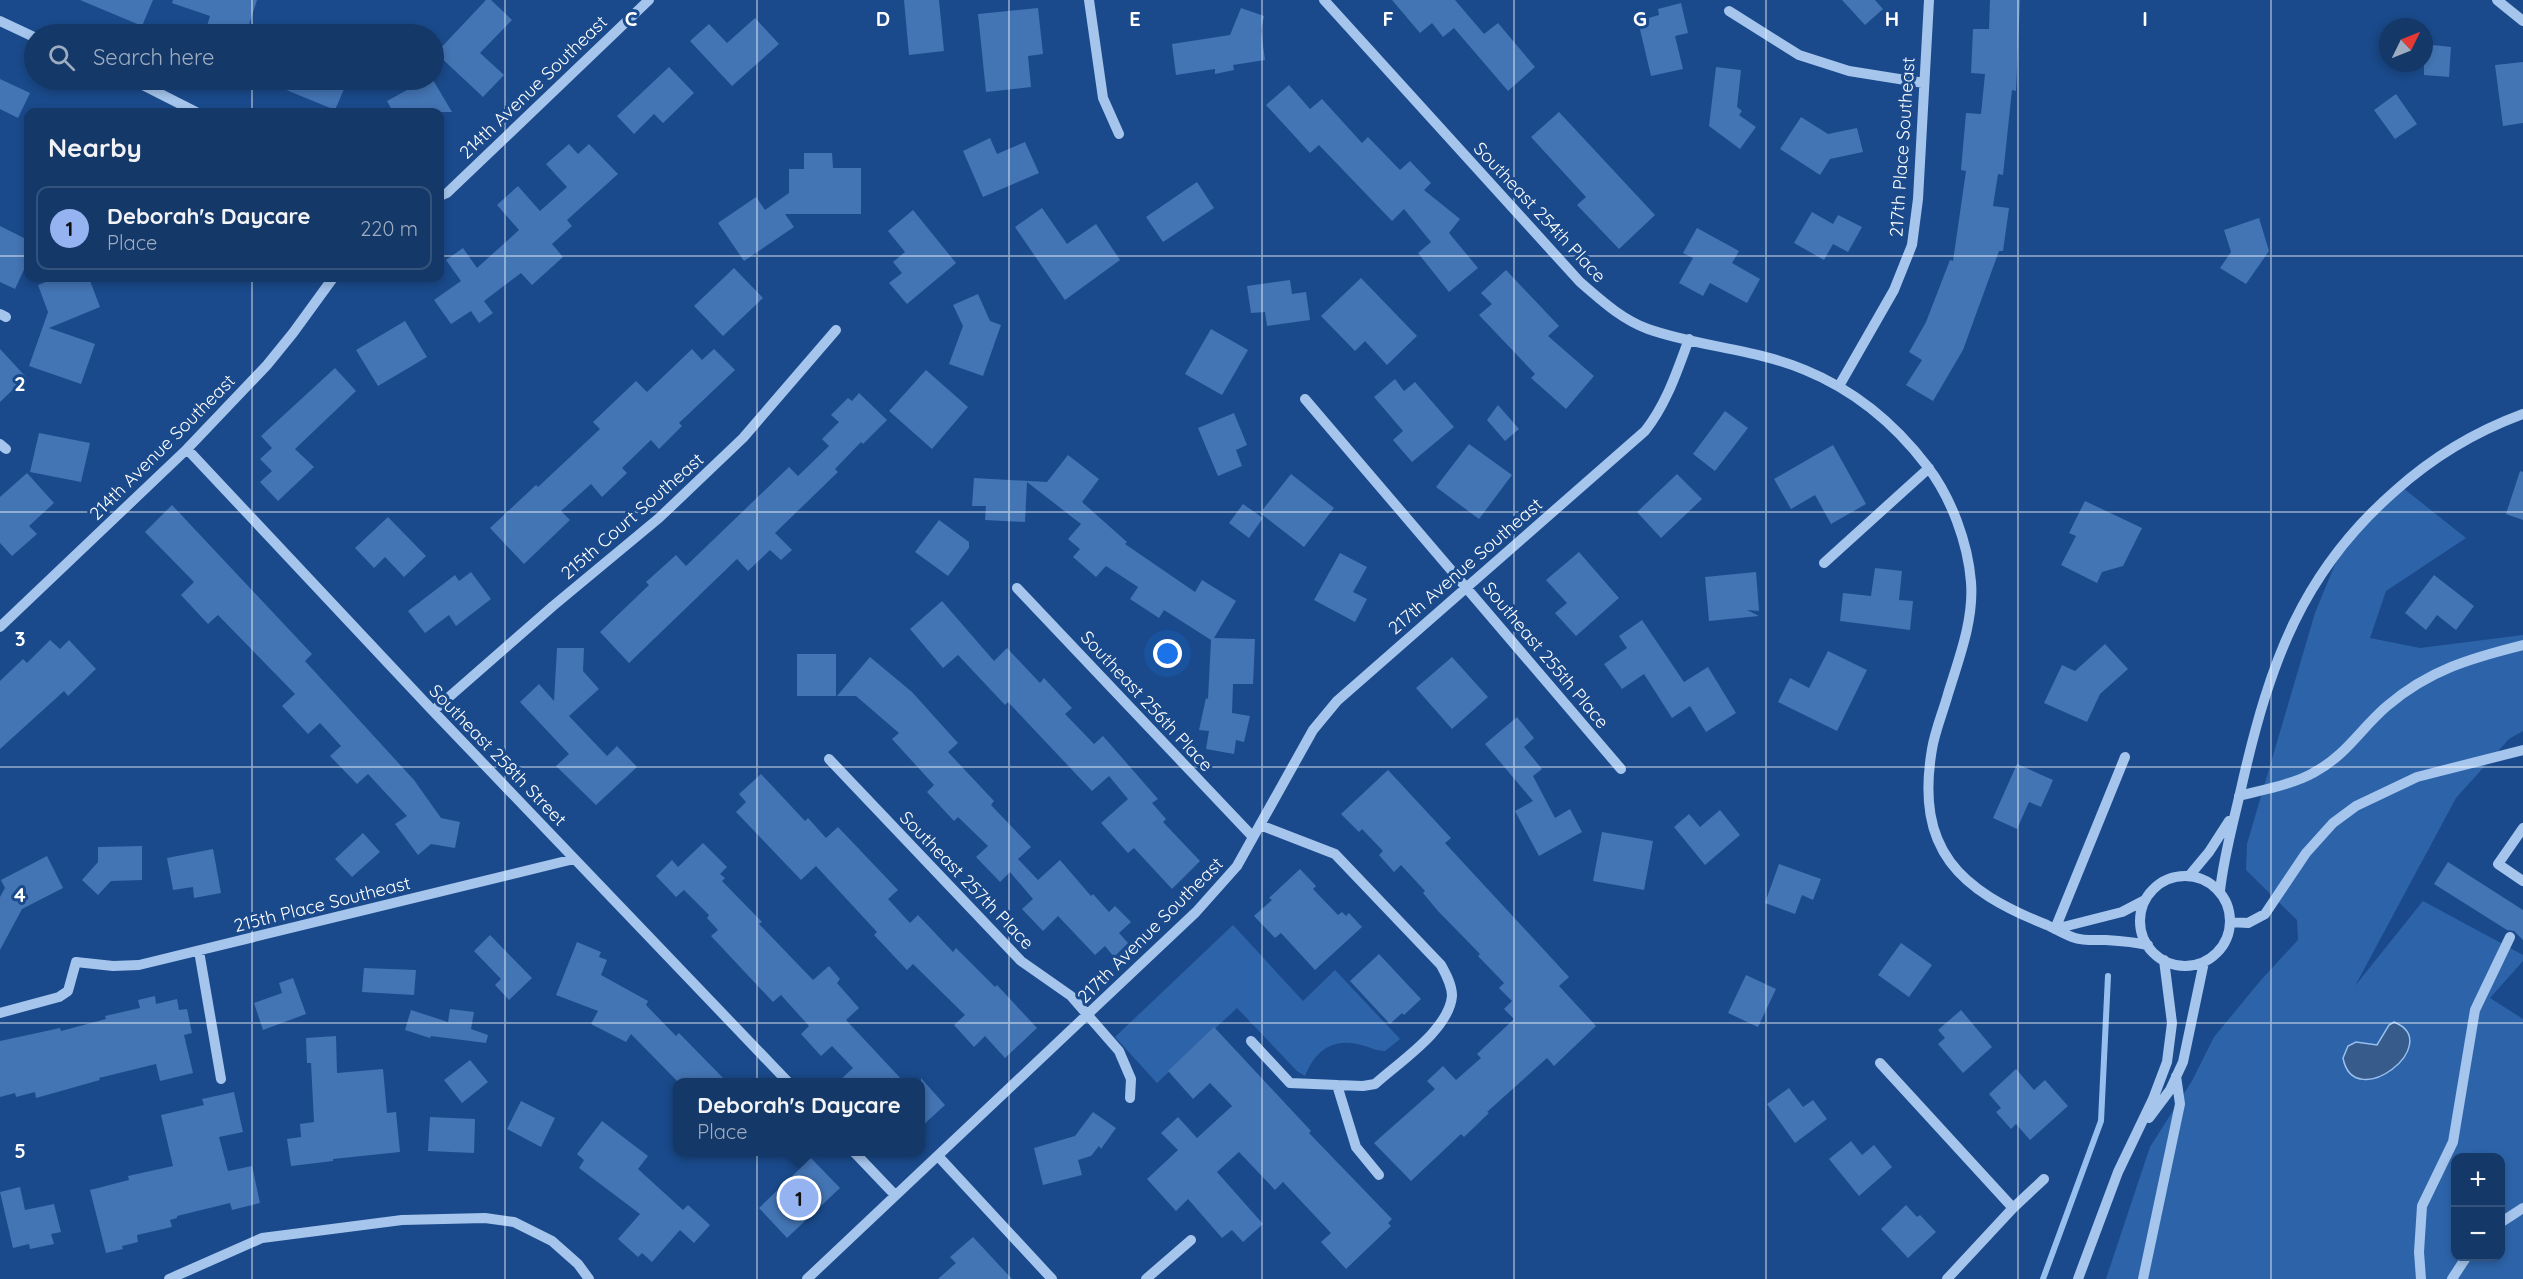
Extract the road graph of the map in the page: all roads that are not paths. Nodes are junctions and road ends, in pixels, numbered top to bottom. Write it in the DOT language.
graph roads {
  1 [pos="649,0"];
  2 [pos="1089,0"];
  3 [pos="1324,0"];
  4 [pos="1929,0"];
  5 [pos="2497,0"];
  6 [pos="1729,11"];
  7 [pos="0,21"];
  8 [pos="2523,21"];
  9 [pos="24,32"];
  10 [pos="1924,83"];
  11 [pos="153,90"];
  12 [pos="188,108"];
  13 [pos="1119,134"];
  14 [pos="444,194"];
  15 [pos="330,282"];
  16 [pos="837,330"];
  17 [pos="1689,339"];
  18 [pos="1839,386"];
  19 [pos="1305,399"];
  20 [pos="2523,414"];
  21 [pos="188,449"];
  22 [pos="1929,468"];
  23 [pos="1824,563"];
  24 [pos="1466,587"];
  25 [pos="1017,588"];
  26 [pos="0,627"];
  27 [pos="2523,645"];
  28 [pos="433,711"];
  29 [pos="2523,750"];
  30 [pos="2125,757"];
  31 [pos="829,759"];
  32 [pos="1621,769"];
  33 [pos="2239,796"];
  34 [pos="2234,813"];
  35 [pos="1260,825"];
  36 [pos="2523,828"];
  37 [pos="1252,837"];
  38 [pos="574,859"];
  39 [pos="2189,876"];
  40 [pos="2523,881"];
  41 [pos="2220,891"];
  42 [pos="2145,900"];
  43 [pos="2230,922"];
  44 [pos="2055,929"];
  45 [pos="2510,937"];
  46 [pos="2148,945"];
  47 [pos="199,951"];
  48 [pos="2164,960"];
  49 [pos="2204,962"];
  50 [pos="0,1013"];
  51 [pos="1087,1017"];
  52 [pos="1251,1041"];
  53 [pos="1880,1063"];
  54 [pos="2176,1076"];
  55 [pos="783,1078"];
  56 [pos="221,1079"];
  57 [pos="1337,1085"];
  58 [pos="1130,1098"];
  59 [pos="2137,1135"];
  60 [pos="858,1156"];
  61 [pos="938,1156"];
  62 [pos="1379,1175"];
  63 [pos="2044,1179"];
  64 [pos="895,1195"];
  65 [pos="2013,1208"];
  66 [pos="2523,1208"];
  67 [pos="2505,1220"];
  68 [pos="1191,1240"];
  69 [pos="2464,1261"];
  70 [pos="169,1279"];
  71 [pos="589,1279"];
  72 [pos="807,1279"];
  73 [pos="1052,1279"];
  74 [pos="1146,1279"];
  75 [pos="1947,1279"];
  76 [pos="2078,1279"];
  77 [pos="2143,1279"];
  78 [pos="2421,1279"];
  79 [pos="2452,1279"];
  1 -- 14 [label="street, 214th Avenue Southeast"];
  2 -- 13 [label="street"];
  3 -- 17 [label="street, Southeast 254th Place"];
  4 -- 10 [label="street, 217th Place Southeast"];
  5 -- 8 [label="street"];
  6 -- 10 [label="street"];
  7 -- 9 [label="street"];
  10 -- 18 [label="street, 217th Place Southeast"];
  11 -- 12 [label="street"];
  15 -- 21 [label="street, 214th Avenue Southeast"];
  16 -- 28 [label="street, 215th Court Southeast"];
  17 -- 18 [label="street, Southeast 254th Place"];
  17 -- 24 [label="street, 217th Avenue Southeast"];
  18 -- 22 [label="street, Southeast 254th Place"];
  19 -- 24 [label="street, Southeast 255th Place"];
  20 -- 33 [label="street"];
  21 -- 26 [label="street, 214th Avenue Southeast"];
  21 -- 28 [label="street, Southeast 258th Street"];
  22 -- 23 [label="street"];
  22 -- 44 [label="street, Southeast 254th Place"];
  24 -- 32 [label="street, Southeast 255th Place"];
  24 -- 35 [label="street, 217th Avenue Southeast"];
  25 -- 37 [label="street, Southeast 256th Place"];
  27 -- 33 [label="street"];
  28 -- 38 [label="street, Southeast 258th Street"];
  29 -- 43 [label="street"];
  30 -- 44 [label="street"];
  31 -- 51 [label="street, Southeast 257th Place"];
  33 -- 34 [label="street"];
  34 -- 39 [label="street"];
  34 -- 41 [label="street"];
  35 -- 37 [label="street, 217th Avenue Southeast"];
  35 -- 57 [label="street"];
  36 -- 40 [label="street"];
  37 -- 51 [label="street, 217th Avenue Southeast"];
  38 -- 47 [label="street, 215th Place Southeast"];
  38 -- 55 [label="street, Southeast 258th Street"];
  39 -- 41 [label="street"];
  39 -- 42 [label="street"];
  41 -- 43 [label="street"];
  42 -- 44 [label="street"];
  42 -- 46 [label="street"];
  43 -- 49 [label="street"];
  44 -- 46 [label="street, Southeast 254th Place"];
  45 -- 78 [label="street"];
  46 -- 48 [label="street"];
  47 -- 50 [label="street, 215th Place Southeast"];
  47 -- 56 [label="street"];
  48 -- 49 [label="street"];
  48 -- 59 [label="street"];
  49 -- 54 [label="street"];
  51 -- 58 [label="street, Southeast 257th Place"];
  51 -- 61 [label="street, 217th Avenue Southeast"];
  52 -- 57 [label="street"];
  53 -- 65 [label="street"];
  54 -- 59 [label="street"];
  54 -- 77 [label="street"];
  57 -- 62 [label="street"];
  59 -- 76 [label="street"];
  60 -- 64 [label="street"];
  61 -- 64 [label="street, 217th Avenue Southeast"];
  61 -- 73 [label="street"];
  63 -- 65 [label="street"];
  64 -- 72 [label="street, 217th Avenue Southeast"];
  65 -- 75 [label="street"];
  66 -- 67 [label="street"];
  68 -- 74 [label="street"];
  69 -- 79 [label="street"];
  70 -- 71 [label="street"];
}
